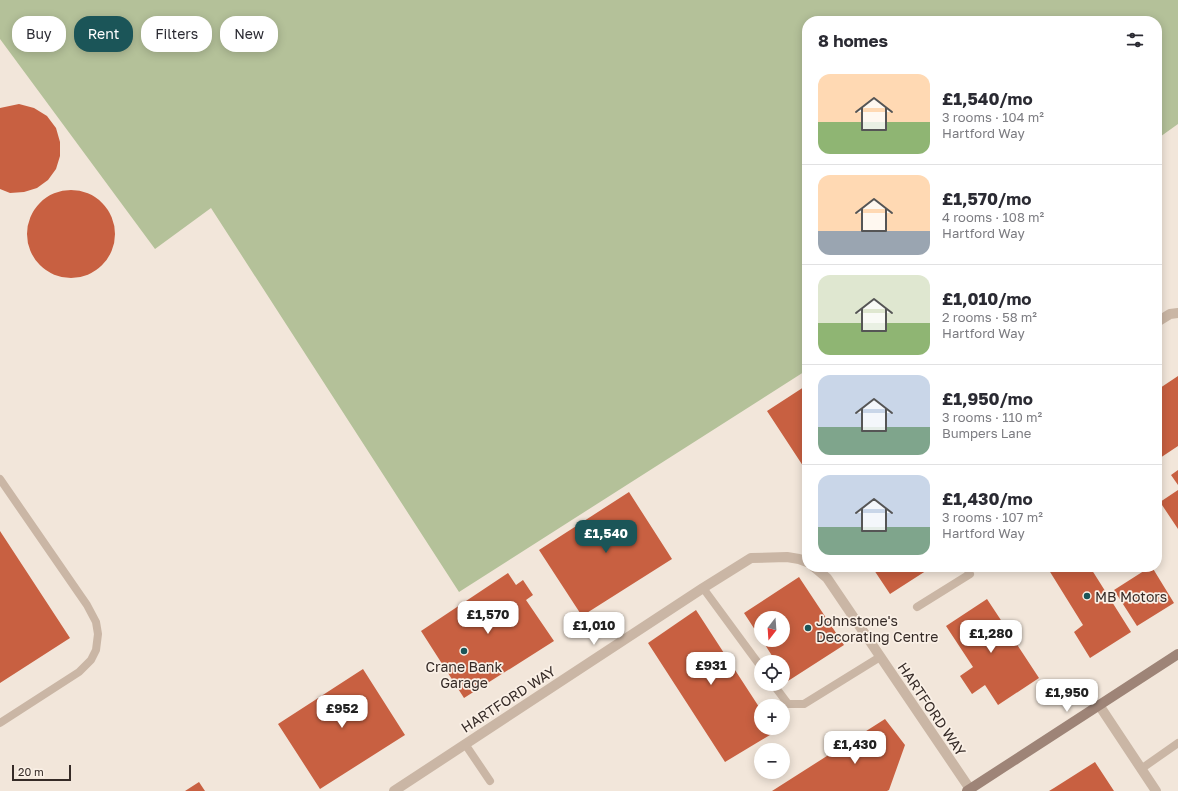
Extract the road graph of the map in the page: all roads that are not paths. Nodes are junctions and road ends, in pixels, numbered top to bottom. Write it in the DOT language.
graph roads {
  1 [pos="1178,313"];
  2 [pos="1162,319"];
  3 [pos="0,479"];
  4 [pos="802,555"];
  5 [pos="788,557"];
  6 [pos="802,560"];
  7 [pos="820,572"];
  8 [pos="969,572"];
  9 [pos="703,588"];
  10 [pos="917,607"];
  11 [pos="1178,654"];
  12 [pos="754,657"];
  13 [pos="880,657"];
  14 [pos="778,691"];
  15 [pos="1099,705"];
  16 [pos="0,723"];
  17 [pos="1178,743"];
  18 [pos="465,744"];
  19 [pos="1141,768"];
  20 [pos="490,782"];
  21 [pos="968,790"];
  22 [pos="394,791"];
  23 [pos="1156,791"];
  1 -- 2 [label="street"];
  3 -- 16 [label="lane"];
  4 -- 5 [label="street"];
  5 -- 6 [label="street, HARTFORD WAY"];
  5 -- 9 [label="street, HARTFORD WAY"];
  7 -- 13 [label="street, HARTFORD WAY"];
  8 -- 10 [label="lane"];
  9 -- 12 [label="lane"];
  9 -- 18 [label="street, HARTFORD WAY"];
  11 -- 15 [label="street"];
  13 -- 14 [label="lane"];
  13 -- 21 [label="street, HARTFORD WAY"];
  15 -- 19 [label="street"];
  15 -- 21 [label="street"];
  17 -- 19 [label="lane"];
  18 -- 20 [label="lane"];
  18 -- 22 [label="street, HARTFORD WAY"];
  19 -- 23 [label="street"];
}
